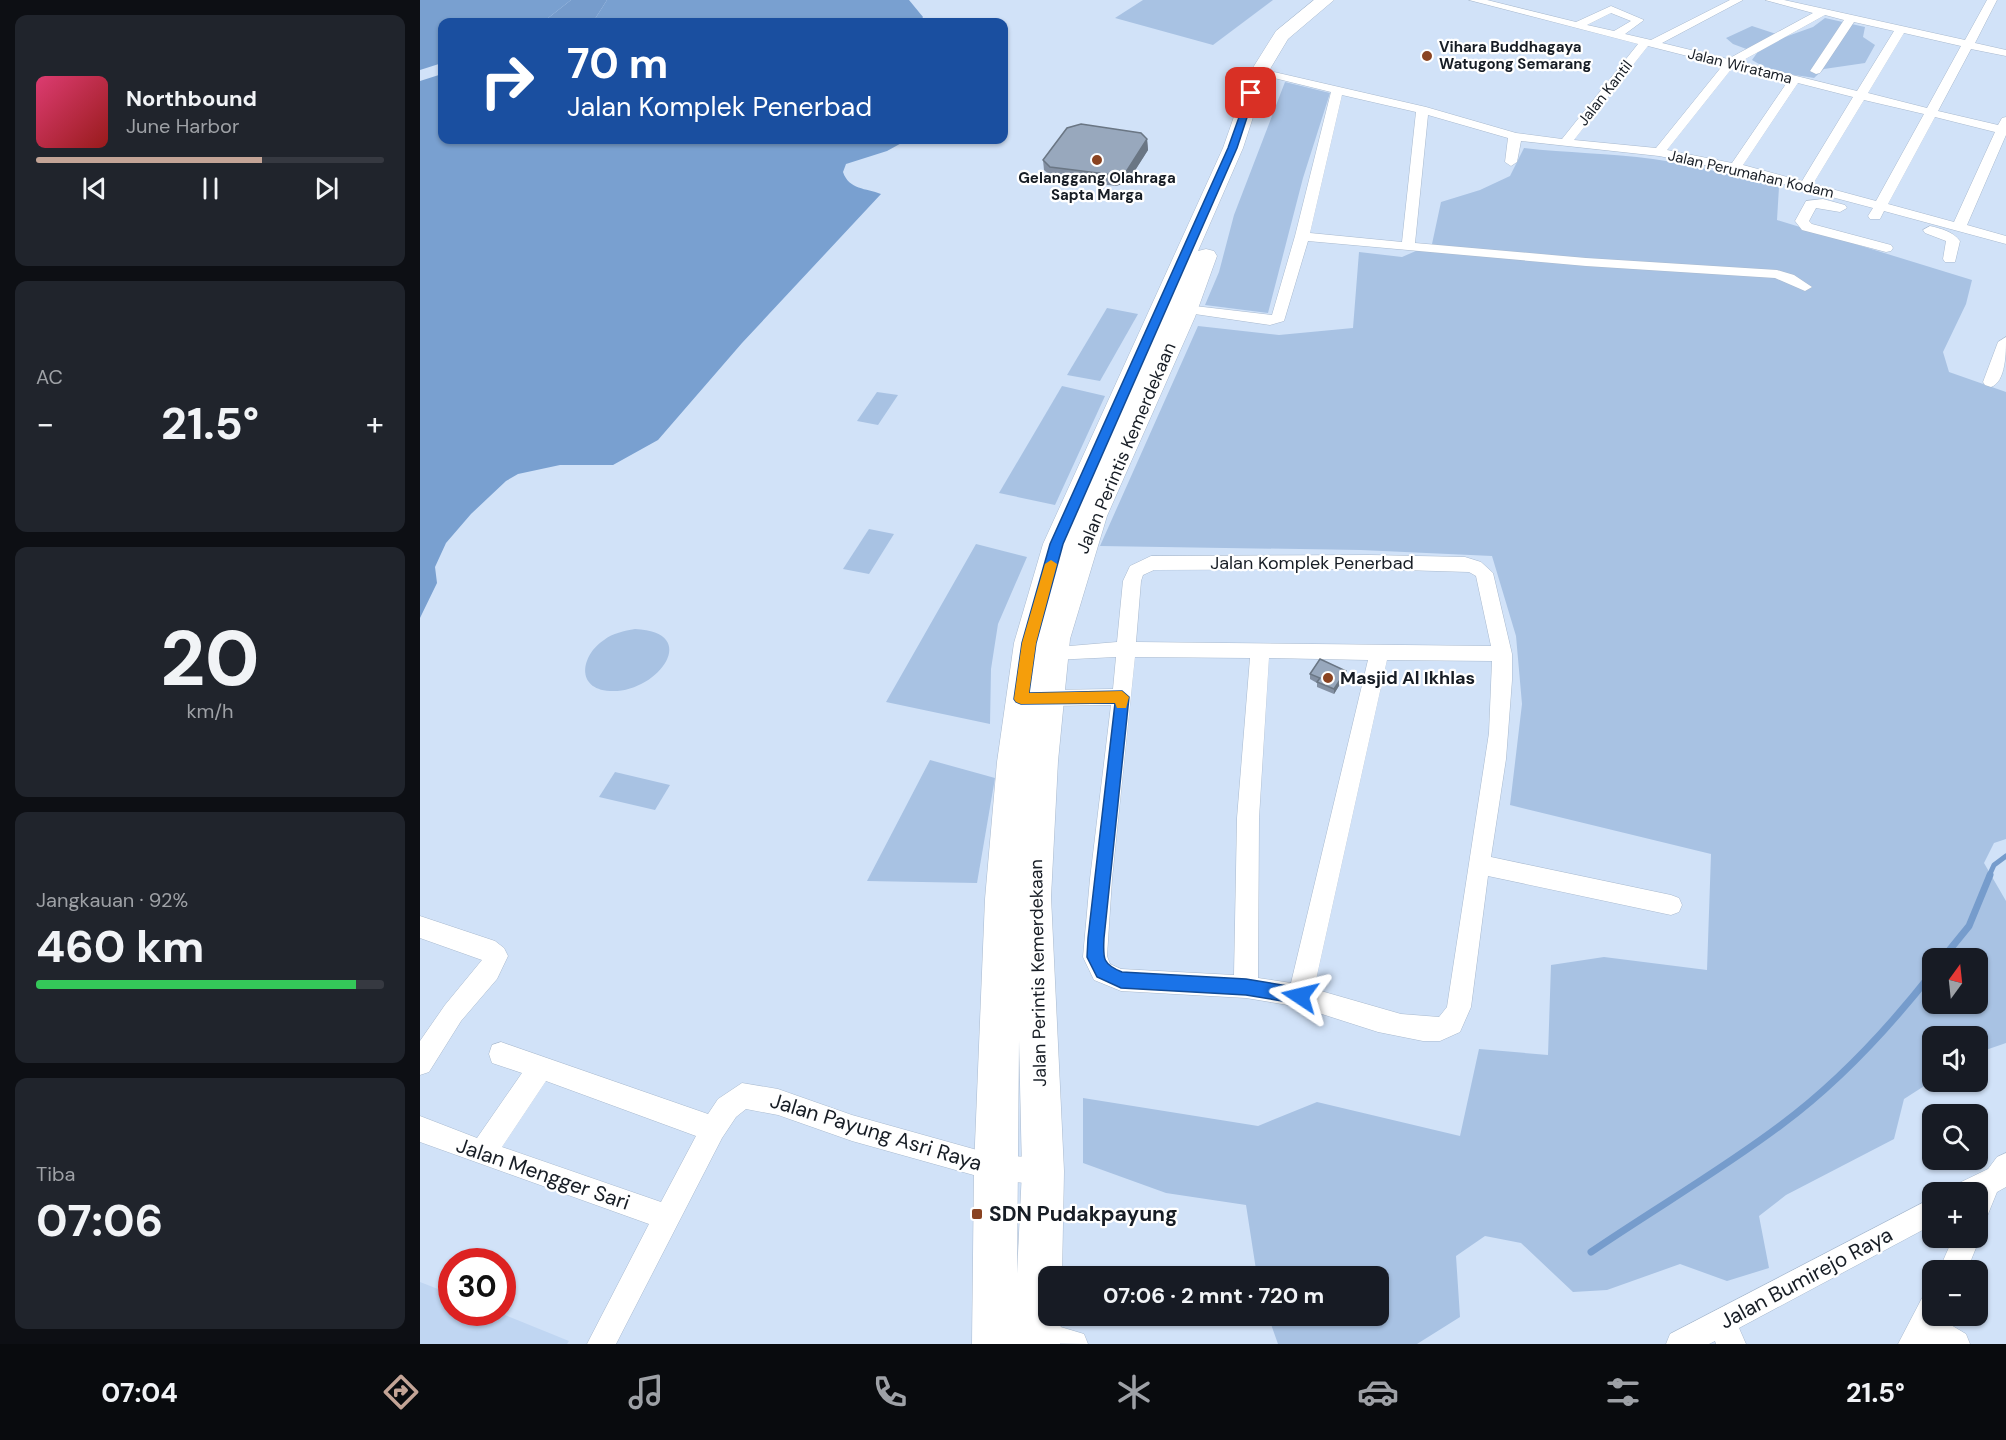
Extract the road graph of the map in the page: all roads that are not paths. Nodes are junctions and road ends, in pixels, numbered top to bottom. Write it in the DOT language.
graph roads {
  1 [pos="1325,0"];
  2 [pos="1344,0"];
  3 [pos="1474,0"];
  4 [pos="1518,0"];
  5 [pos="1738,0"];
  6 [pos="1770,0"];
  7 [pos="1992,0"];
  8 [pos="1503,7"];
  9 [pos="1823,12"];
  10 [pos="1851,18"];
  11 [pos="1578,25"];
  12 [pos="1901,29"];
  13 [pos="1616,35"];
  14 [pos="1648,43"];
  15 [pos="1967,44"];
  16 [pos="2006,53"];
  17 [pos="1730,63"];
  18 [pos="1816,71"];
  19 [pos="1274,75"];
  20 [pos="1796,79"];
  21 [pos="1337,90"];
  22 [pos="1862,96"];
  23 [pos="1422,110"];
  24 [pos="1929,112"];
  25 [pos="2005,128"];
  26 [pos="1515,136"];
  27 [pos="1565,143"];
  28 [pos="1659,152"];
  29 [pos="1235,161"];
  30 [pos="1511,162"];
  31 [pos="1736,167"];
  32 [pos="1805,186"];
  33 [pos="1877,211"];
  34 [pos="1959,227"];
  35 [pos="1302,236"];
  36 [pos="2006,240"];
  37 [pos="1408,247"];
  38 [pos="1886,248"];
  39 [pos="1950,259"];
  40 [pos="1805,287"];
  41 [pos="1186,309"];
  42 [pos="2006,342"];
  43 [pos="1991,382"];
  44 [pos="1126,649"];
  45 [pos="1260,650"];
  46 [pos="1378,652"];
  47 [pos="1053,653"];
  48 [pos="1502,654"];
  49 [pos="1122,697"];
  50 [pos="1034,698"];
  51 [pos="1479,864"];
  52 [pos="1671,905"];
  53 [pos="420,927"];
  54 [pos="1246,987"];
  55 [pos="1300,996"];
  56 [pos="501,1054"];
  57 [pos="420,1063"];
  58 [pos="541,1067"];
  59 [pos="420,1129"];
  60 [pos="713,1129"];
  61 [pos="482,1153"];
  62 [pos="995,1168"];
  63 [pos="1043,1171"];
  64 [pos="667,1217"];
  65 [pos="1922,1217"];
  66 [pos="1924,1326"];
  67 [pos="995,1332"];
  68 [pos="1726,1334"];
  69 [pos="1037,1339"];
  70 [pos="602,1344"];
  71 [pos="1074,1344"];
  72 [pos="1680,1344"];
  73 [pos="1956,1344"];
  1 -- 29 [label="highway, Jalan Perintis Kemerdekaan"];
  2 -- 19 [label="highway, Jalan Perintis Kemerdekaan"];
  3 -- 8 [label="street, Jalan Wiratama"];
  4 -- 8 [label="street"];
  5 -- 14 [label="street, Jalan Kantil"];
  6 -- 9 [label="street"];
  7 -- 15 [label="street"];
  8 -- 11 [label="street, Jalan Wiratama"];
  9 -- 10 [label="street"];
  9 -- 17 [label="street"];
  10 -- 12 [label="street"];
  10 -- 18 [label="street"];
  11 -- 13 [label="street, Jalan Wiratama"];
  11 -- 13 [label="street"];
  12 -- 15 [label="street"];
  12 -- 22 [label="street"];
  13 -- 14 [label="street, Jalan Wiratama"];
  14 -- 17 [label="street, Jalan Wiratama"];
  14 -- 27 [label="street, Jalan Kantil"];
  15 -- 16 [label="street"];
  15 -- 24 [label="street"];
  17 -- 20 [label="street, Jalan Wiratama"];
  17 -- 28 [label="street"];
  19 -- 21 [label="street, Jalan Perumahan Kodam"];
  19 -- 29 [label="highway, Jalan Perintis Kemerdekaan"];
  20 -- 22 [label="street, Jalan Wiratama"];
  20 -- 31 [label="street"];
  21 -- 23 [label="street, Jalan Perumahan Kodam"];
  21 -- 35 [label="street"];
  22 -- 24 [label="street, Jalan Wiratama"];
  22 -- 32 [label="street"];
  23 -- 26 [label="street, Jalan Perumahan Kodam"];
  23 -- 37 [label="street"];
  24 -- 25 [label="street, Jalan Wiratama"];
  24 -- 33 [label="street"];
  25 -- 34 [label="street"];
  26 -- 27 [label="street, Jalan Perumahan Kodam"];
  26 -- 30 [label="street"];
  27 -- 28 [label="street, Jalan Perumahan Kodam"];
  28 -- 31 [label="street, Jalan Perumahan Kodam"];
  29 -- 41 [label="highway, Jalan Perintis Kemerdekaan"];
  29 -- 50 [label="highway, Jalan Perintis Kemerdekaan"];
  31 -- 32 [label="street, Jalan Perumahan Kodam"];
  32 -- 33 [label="street, Jalan Perumahan Kodam"];
  33 -- 34 [label="street, Jalan Perumahan Kodam"];
  33 -- 38 [label="street"];
  33 -- 39 [label="street"];
  34 -- 36 [label="street, Jalan Perumahan Kodam"];
  35 -- 37 [label="street"];
  35 -- 41 [label="street"];
  37 -- 40 [label="street"];
  41 -- 47 [label="highway, Jalan Perintis Kemerdekaan"];
  42 -- 43 [label="street"];
  44 -- 45 [label="street"];
  44 -- 47 [label="street"];
  44 -- 48 [label="street, Jalan Komplek Penerbad"];
  44 -- 49 [label="street, Jalan Komplek Penerbad"];
  45 -- 46 [label="street"];
  45 -- 54 [label="street"];
  46 -- 48 [label="street"];
  46 -- 55 [label="street"];
  47 -- 50 [label="highway, Jalan Perintis Kemerdekaan"];
  48 -- 51 [label="street, Jalan Komplek Penerbad"];
  49 -- 50 [label="street"];
  49 -- 54 [label="street, Jalan Komplek Penerbad"];
  50 -- 62 [label="highway, Jalan Perintis Kemerdekaan"];
  50 -- 63 [label="highway, Jalan Perintis Kemerdekaan"];
  51 -- 52 [label="street"];
  51 -- 55 [label="street, Jalan Komplek Penerbad"];
  53 -- 57 [label="street"];
  54 -- 55 [label="street, Jalan Komplek Penerbad"];
  56 -- 58 [label="street"];
  58 -- 60 [label="street"];
  58 -- 61 [label="street"];
  59 -- 61 [label="street, Jalan Mengger Sari"];
  60 -- 62 [label="street, Jalan Payung Asri Raya"];
  60 -- 64 [label="street, Jalan Payung Asri Raya"];
  61 -- 64 [label="street, Jalan Mengger Sari"];
  62 -- 63 [label="street, Jalan Payung Asri Raya"];
  62 -- 67 [label="highway, Jalan Perintis Kemerdekaan"];
  63 -- 69 [label="highway, Jalan Perintis Kemerdekaan"];
  64 -- 70 [label="street, Jalan Payung Asri Raya"];
  65 -- 68 [label="street, Jalan Bumirejo Raya"];
  66 -- 73 [label="street"];
  67 -- 69 [label="street, Jalan Perintis Kemerdekaan"];
  68 -- 72 [label="street, Jalan Bumirejo Raya"];
  69 -- 71 [label="street"];
}
